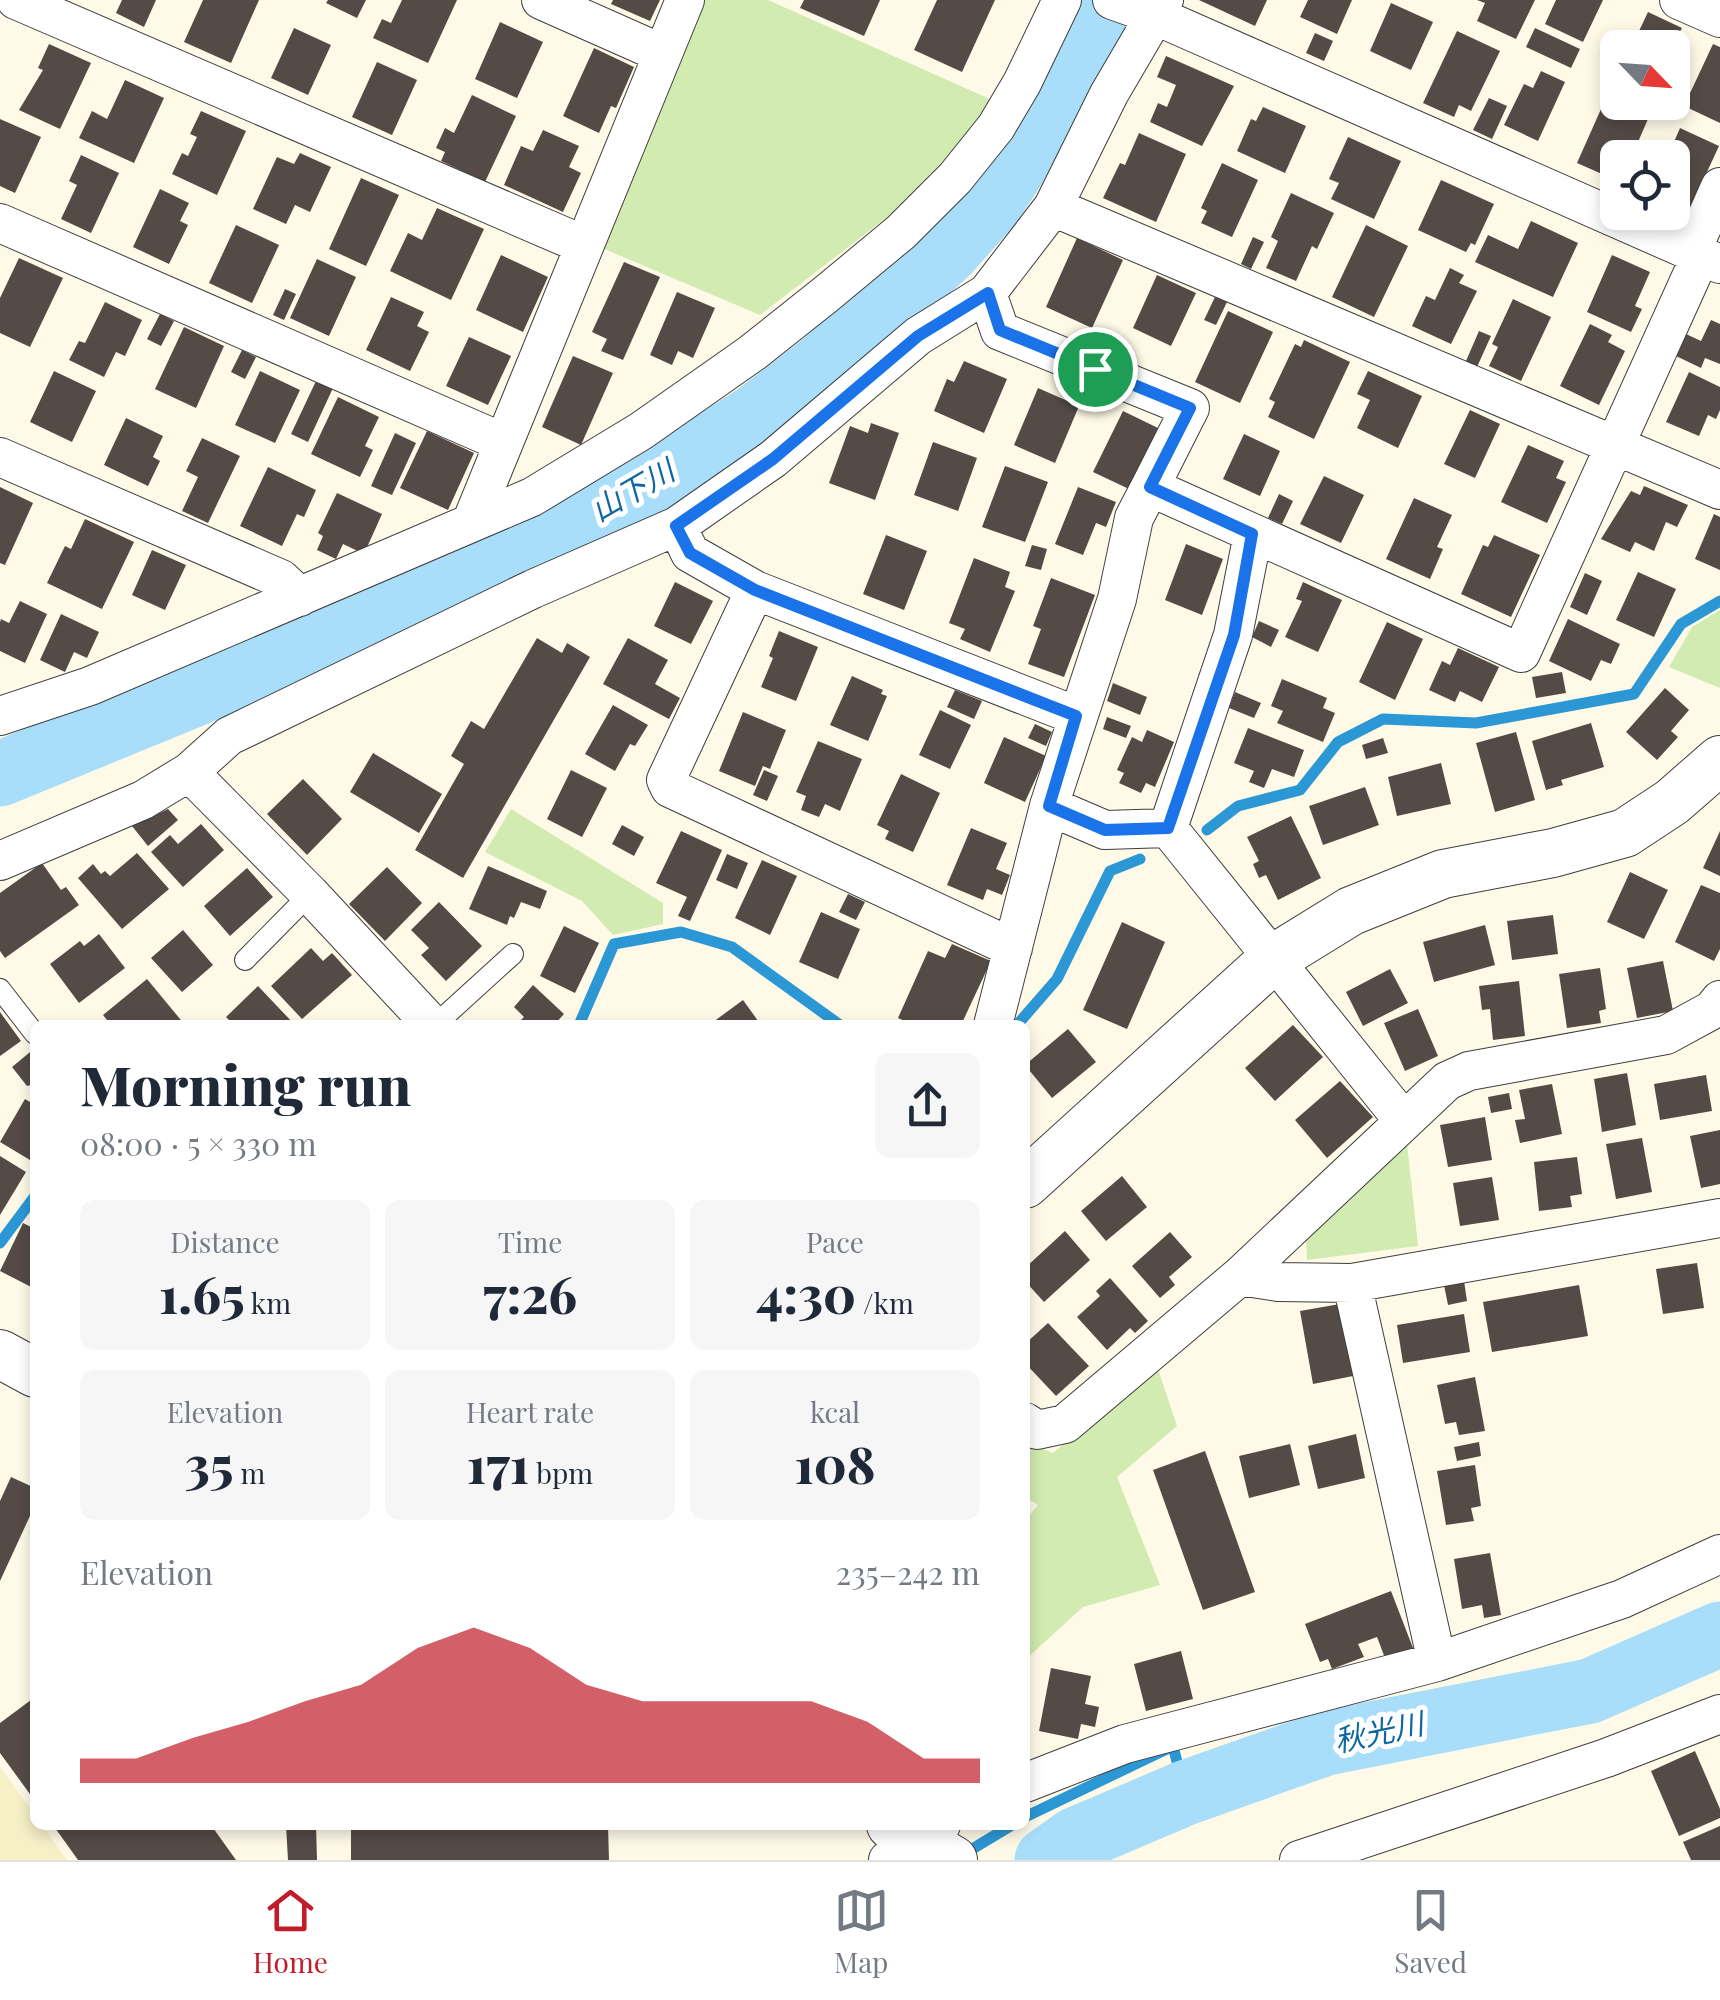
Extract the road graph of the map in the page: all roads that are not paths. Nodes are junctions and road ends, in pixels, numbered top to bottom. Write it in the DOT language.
graph roads {
  1 [pos="16,0"];
  2 [pos="541,0"];
  3 [pos="685,0"];
  4 [pos="1062,0"];
  5 [pos="1678,0"];
  6 [pos="1141,6"];
  7 [pos="1720,18"];
  8 [pos="662,54"];
  9 [pos="1720,187"];
  10 [pos="1053,207"];
  11 [pos="0,224"];
  12 [pos="584,245"];
  13 [pos="1704,256"];
  14 [pos="988,293"];
  15 [pos="502,442"];
  16 [pos="1614,446"];
  17 [pos="0,457"];
  18 [pos="1150,487"];
  19 [pos="1720,490"];
  20 [pos="471,523"];
  21 [pos="676,526"];
  22 [pos="1252,534"];
  23 [pos="755,590"];
  24 [pos="300,597"];
  25 [pos="0,684"];
  26 [pos="39,703"];
  27 [pos="0,716"];
  28 [pos="1076,716"];
  29 [pos="1720,760"];
  30 [pos="189,772"];
  31 [pos="1049,806"];
  32 [pos="1168,828"];
  33 [pos="0,860"];
  34 [pos="310,894"];
  35 [pos="1012,948"];
  36 [pos="514,954"];
  37 [pos="1273,959"];
  38 [pos="246,960"];
  39 [pos="0,989"];
  40 [pos="1720,1000"];
  41 [pos="429,1020"];
  42 [pos="440,1020"];
  43 [pos="994,1020"];
  44 [pos="30,1028"];
  45 [pos="1403,1120"];
  46 [pos="1030,1179"];
  47 [pos="1720,1218"];
  48 [pos="1240,1276"];
  49 [pos="1352,1283"];
  50 [pos="0,1354"];
  51 [pos="30,1370"];
  52 [pos="1030,1426"];
  53 [pos="1720,1554"];
  54 [pos="1437,1662"];
  55 [pos="1720,1714"];
  56 [pos="1030,1781"];
  57 [pos="1299,1860"];
  1 -- 12 [label="street"];
  2 -- 8 [label="street"];
  3 -- 8 [label="street"];
  4 -- 20 [label="street"];
  5 -- 7 [label="street"];
  6 -- 10 [label="street"];
  6 -- 13 [label="street"];
  8 -- 12 [label="street"];
  9 -- 13 [label="street"];
  10 -- 14 [label="street"];
  10 -- 16 [label="street"];
  11 -- 15 [label="street"];
  12 -- 15 [label="street"];
  13 -- 16 [label="street"];
  14 -- 18 [label="street"];
  14 -- 21 [label="street"];
  15 -- 20 [label="street"];
  16 -- 19 [label="street"];
  16 -- 22 [label="street"];
  17 -- 24 [label="street"];
  18 -- 22 [label="street"];
  18 -- 28 [label="street"];
  20 -- 24 [label="street"];
  21 -- 23 [label="street"];
  21 -- 30 [label="street"];
  22 -- 32 [label="street"];
  23 -- 28 [label="street"];
  23 -- 35 [label="street"];
  24 -- 26 [label="street"];
  25 -- 26 [label="street"];
  26 -- 27 [label="street"];
  28 -- 31 [label="street"];
  29 -- 37 [label="street"];
  30 -- 33 [label="street"];
  30 -- 34 [label="street"];
  31 -- 32 [label="street"];
  31 -- 35 [label="street"];
  32 -- 37 [label="street"];
  34 -- 38 [label="lane"];
  34 -- 41 [label="street"];
  35 -- 43 [label="street"];
  36 -- 42 [label="lane"];
  37 -- 45 [label="street"];
  37 -- 46 [label="street"];
  39 -- 44 [label="lane"];
  40 -- 45 [label="street"];
  45 -- 48 [label="street"];
  47 -- 49 [label="street"];
  48 -- 49 [label="street"];
  48 -- 52 [label="street"];
  49 -- 54 [label="street"];
  50 -- 51 [label="street"];
  53 -- 54 [label="street"];
  54 -- 56 [label="street"];
  55 -- 57 [label="street"];
}
